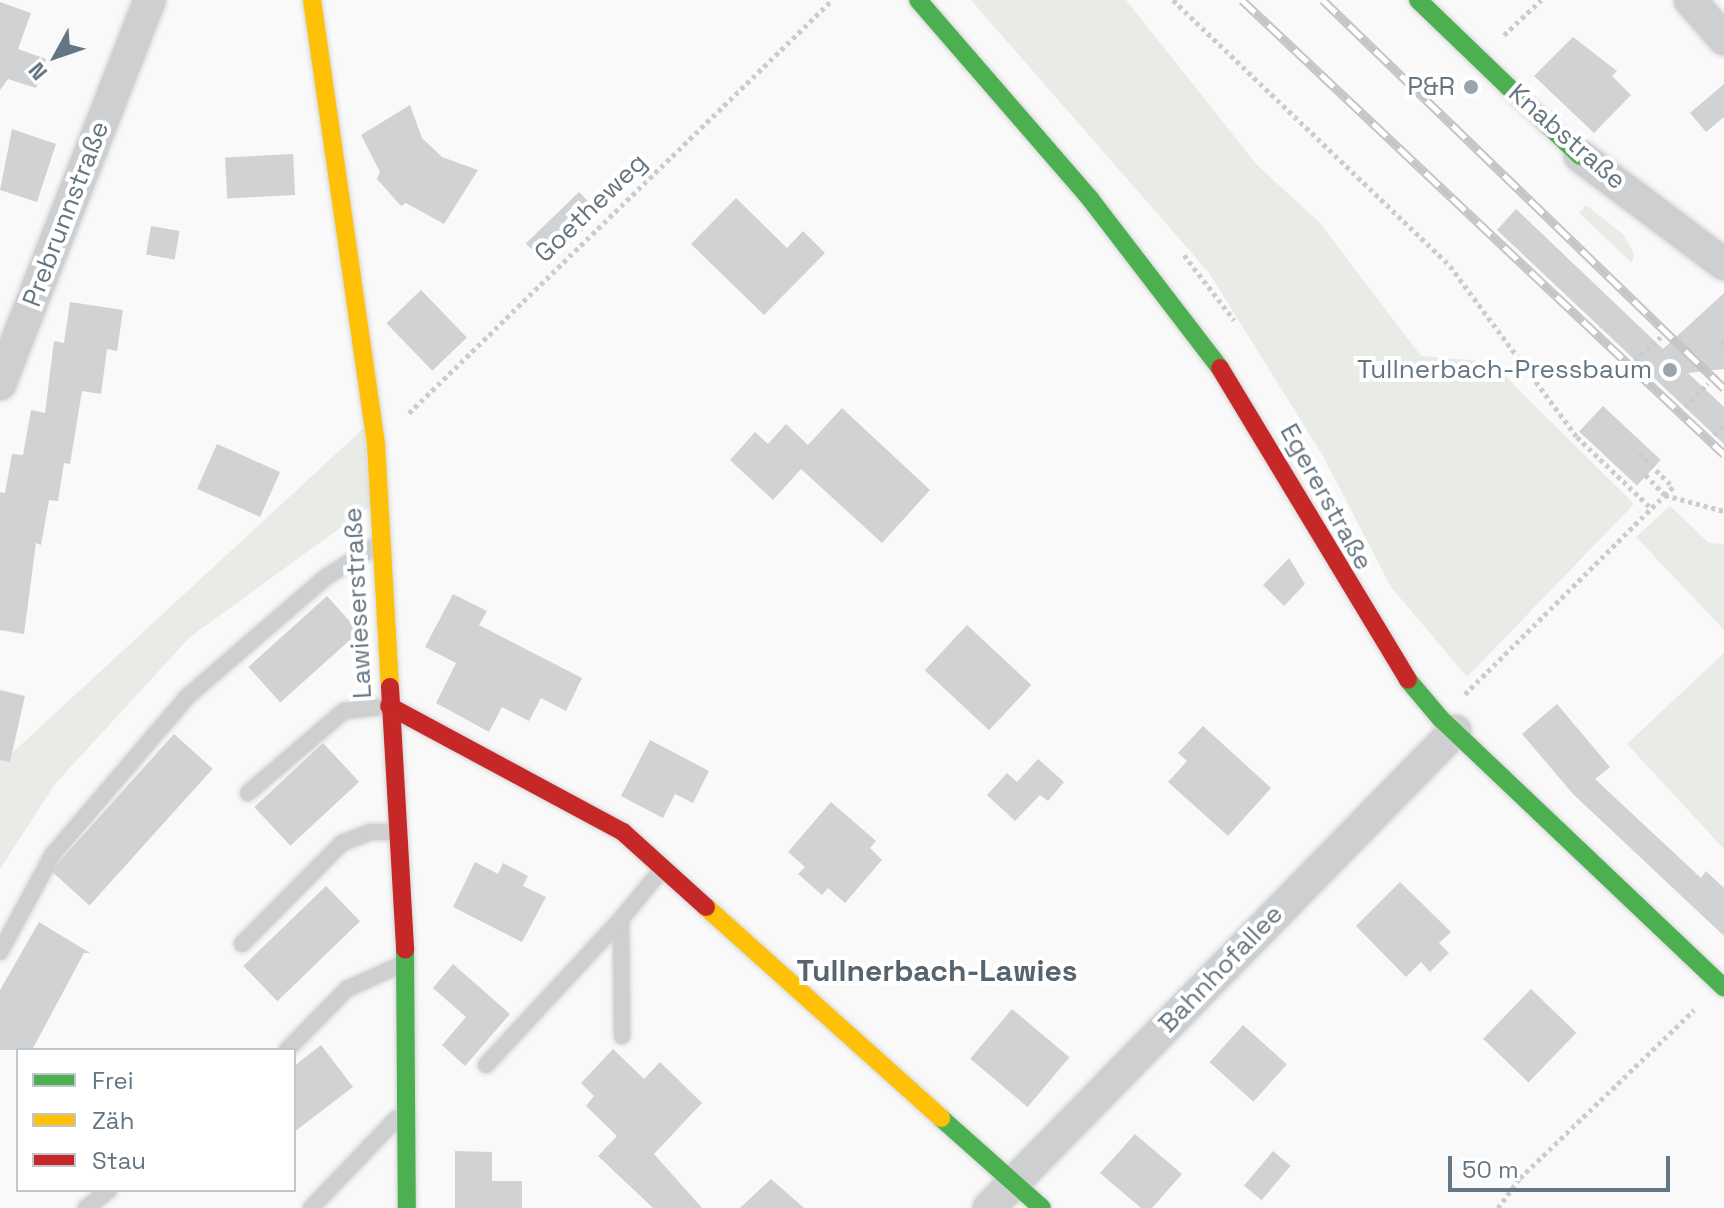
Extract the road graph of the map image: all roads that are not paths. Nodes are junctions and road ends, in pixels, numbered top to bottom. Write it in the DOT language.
graph roads {
  1 [pos="150,0"];
  2 [pos="312,0"];
  3 [pos="918,0"];
  4 [pos="1418,0"];
  5 [pos="1690,0"];
  6 [pos="1724,39"];
  7 [pos="1580,156"];
  8 [pos="1724,264"];
  9 [pos="0,384"];
  10 [pos="381,542"];
  11 [pos="389,706"];
  12 [pos="1448,725"];
  13 [pos="248,793"];
  14 [pos="397,832"];
  15 [pos="665,865"];
  16 [pos="621,919"];
  17 [pos="242,944"];
  18 [pos="0,952"];
  19 [pos="405,963"];
  20 [pos="1722,986"];
  21 [pos="622,1036"];
  22 [pos="289,1048"];
  23 [pos="486,1065"];
  24 [pos="406,1108"];
  25 [pos="1013,1182"];
  26 [pos="106,1192"];
  27 [pos="86,1208"];
  28 [pos="311,1208"];
  29 [pos="407,1208"];
  30 [pos="989,1208"];
  31 [pos="1042,1208"];
  1 -- 9 [label="street, Prebrunnstraße"];
  2 -- 10 [label="street, Lawieserstraße"];
  3 -- 12 [label="street, Egererstraße"];
  4 -- 7 [label="street, Knabstraße"];
  5 -- 6 [label="street"];
  7 -- 8 [label="street, Knabstraße"];
  10 -- 11 [label="street, Lawieserstraße"];
  10 -- 18 [label="lane"];
  11 -- 13 [label="lane"];
  11 -- 14 [label="street, Lawieserstraße"];
  11 -- 15 [label="street"];
  12 -- 20 [label="street, Egererstraße"];
  12 -- 25 [label="street, Bahnhofallee"];
  14 -- 17 [label="lane"];
  14 -- 19 [label="street, Lawieserstraße"];
  15 -- 16 [label="lane"];
  15 -- 25 [label="street"];
  16 -- 21 [label="lane"];
  16 -- 23 [label="lane"];
  19 -- 22 [label="lane"];
  19 -- 24 [label="street, Lawieserstraße"];
  24 -- 28 [label="lane"];
  24 -- 29 [label="street, Lawieserstraße"];
  25 -- 30 [label="street, Bahnhofallee"];
  25 -- 31 [label="street"];
  26 -- 27 [label="lane"];
}
